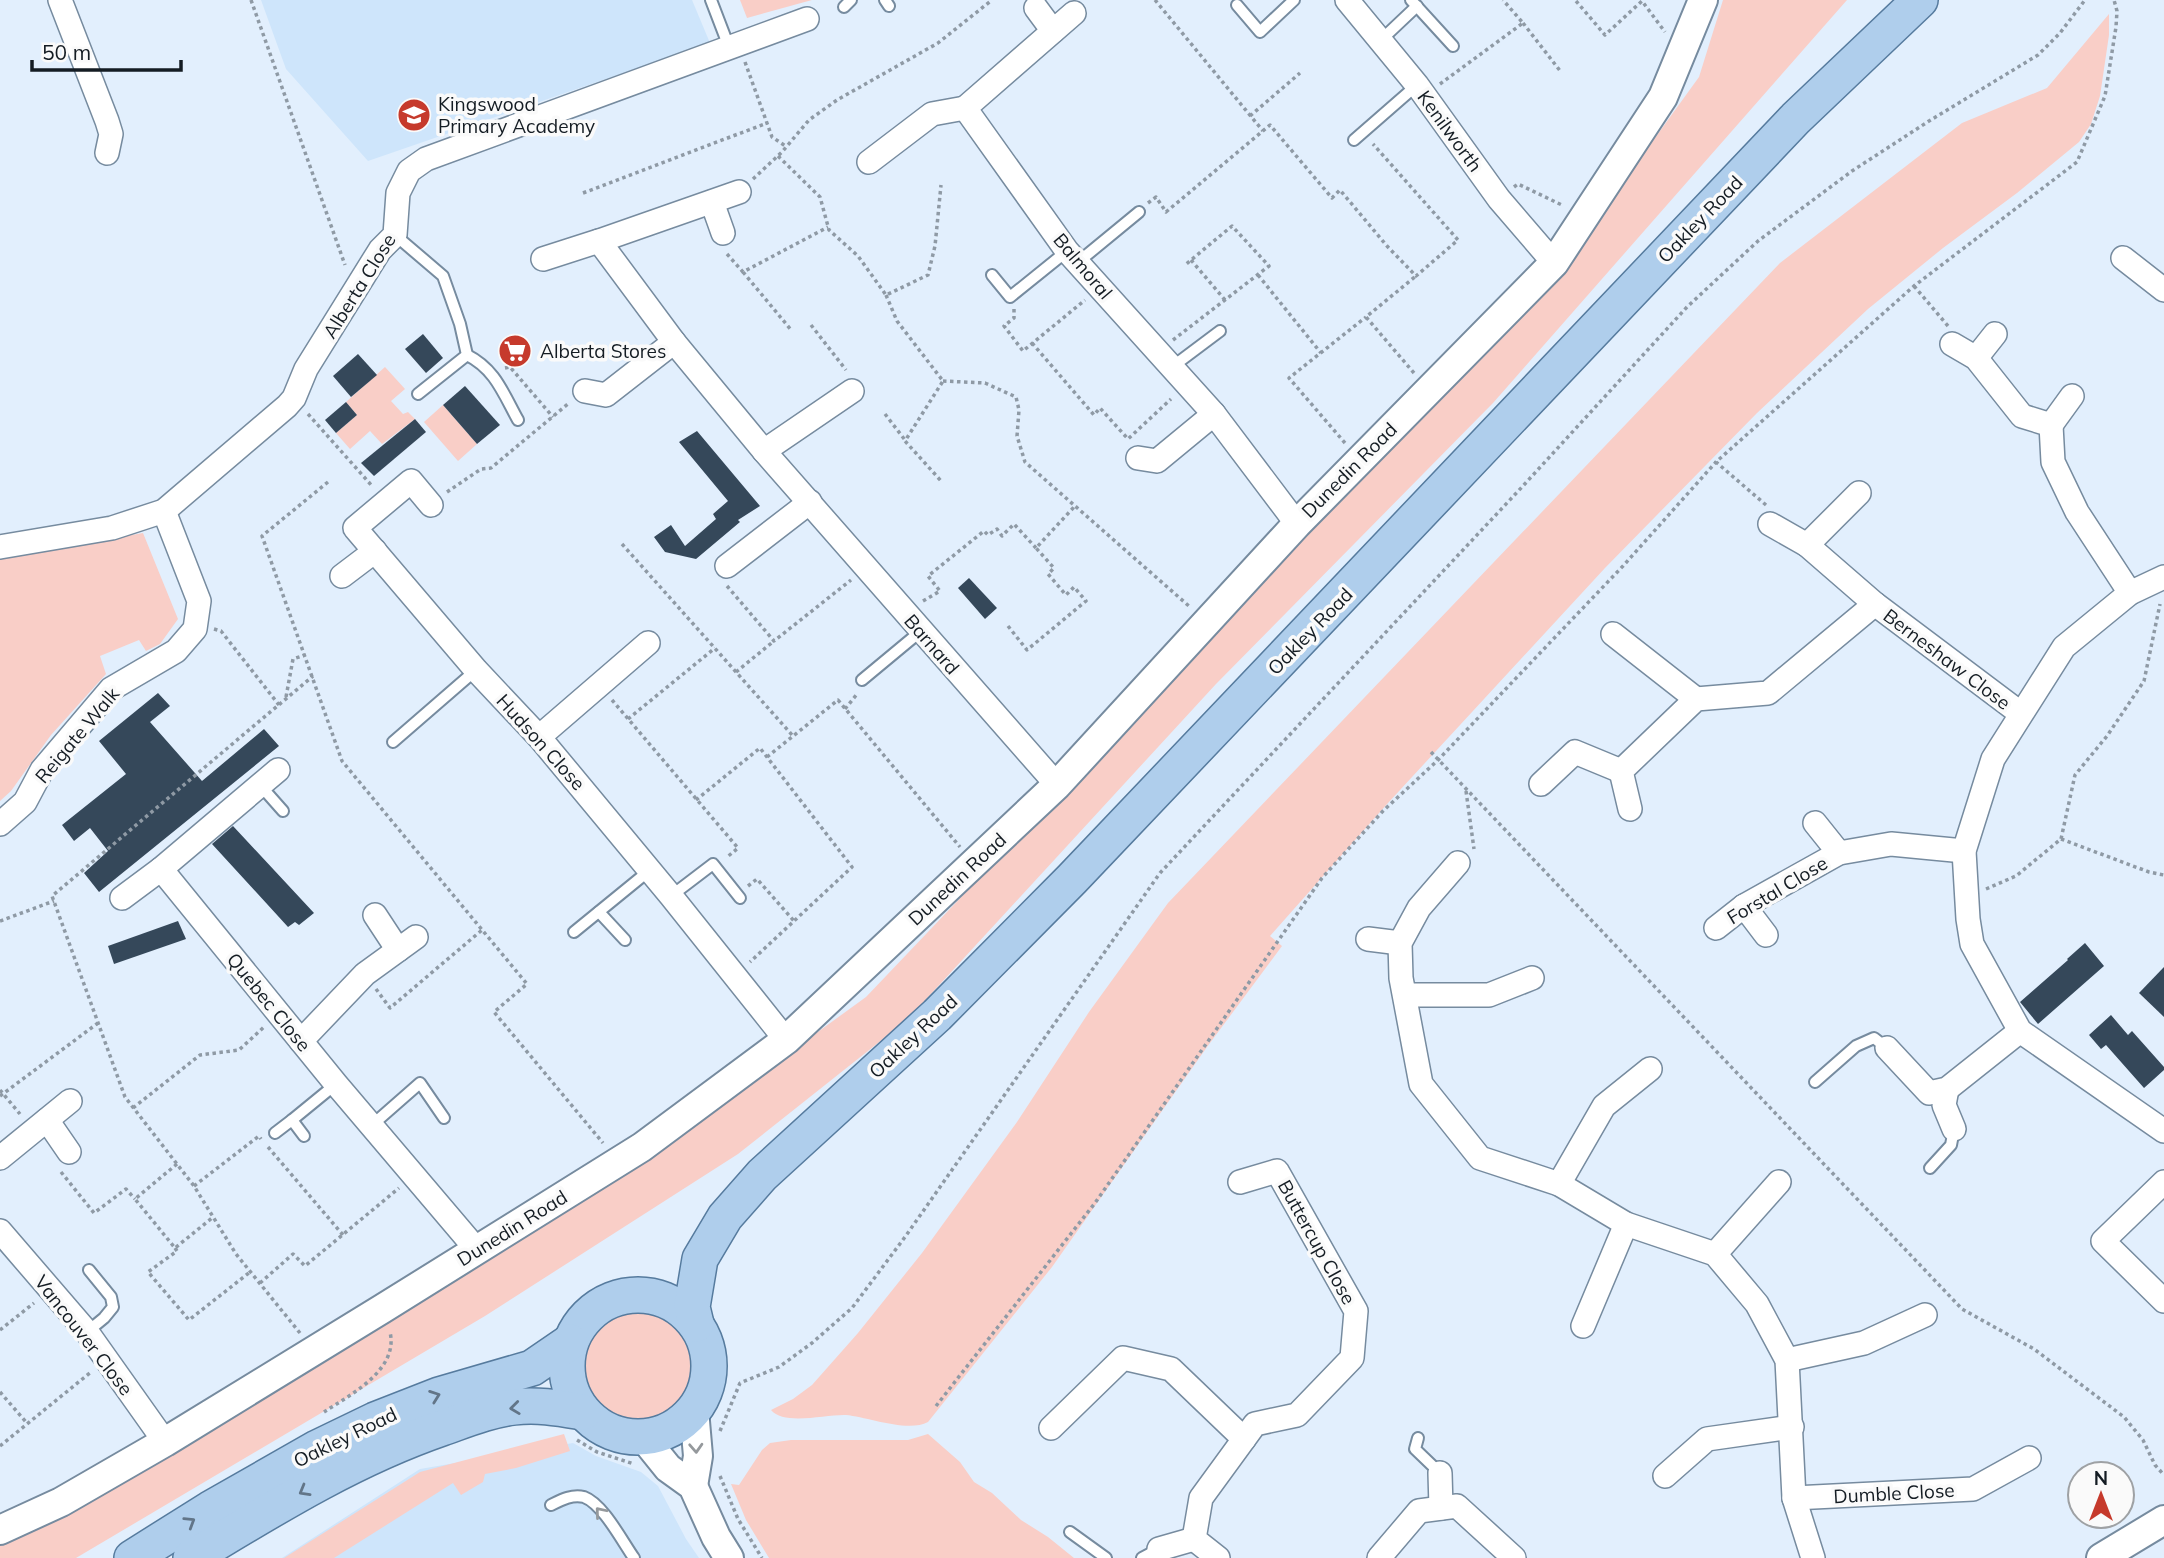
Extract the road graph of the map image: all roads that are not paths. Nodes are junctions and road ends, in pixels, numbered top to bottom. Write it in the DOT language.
graph roads {
  1 [pos="60,0"];
  2 [pos="711,0"];
  3 [pos="1294,0"];
  4 [pos="1347,0"];
  5 [pos="1703,0"];
  6 [pos="1920,0"];
  7 [pos="1414,3"];
  8 [pos="1237,5"];
  9 [pos="1036,8"];
  10 [pos="1074,13"];
  11 [pos="807,19"];
  12 [pos="1053,31"];
  13 [pos="1380,41"];
  14 [pos="734,46"];
  15 [pos="1453,46"];
  16 [pos="1421,91"];
  17 [pos="964,107"];
  18 [pos="1354,141"];
  19 [pos="107,153"];
  20 [pos="869,162"];
  21 [pos="739,192"];
  22 [pos="712,202"];
  23 [pos="1139,212"];
  24 [pos="395,235"];
  25 [pos="599,241"];
  26 [pos="724,243"];
  27 [pos="1072,257"];
  28 [pos="2123,258"];
  29 [pos="543,259"];
  30 [pos="1554,262"];
  31 [pos="992,275"];
  32 [pos="2164,290"];
  33 [pos="1220,331"];
  34 [pos="1995,334"];
  35 [pos="674,342"];
  36 [pos="1952,344"];
  37 [pos="467,355"];
  38 [pos="1976,358"];
  39 [pos="1172,368"];
  40 [pos="585,391"];
  41 [pos="852,391"];
  42 [pos="418,394"];
  43 [pos="2072,396"];
  44 [pos="1214,414"];
  45 [pos="518,420"];
  46 [pos="2051,425"];
  47 [pos="764,450"];
  48 [pos="1138,458"];
  49 [pos="1859,493"];
  50 [pos="810,502"];
  51 [pos="431,505"];
  52 [pos="164,511"];
  53 [pos="1297,524"];
  54 [pos="1770,524"];
  55 [pos="1807,545"];
  56 [pos="0,547"];
  57 [pos="375,551"];
  58 [pos="727,566"];
  59 [pos="342,576"];
  60 [pos="2164,578"];
  61 [pos="2130,593"];
  62 [pos="1875,604"];
  63 [pos="921,631"];
  64 [pos="1613,634"];
  65 [pos="648,643"];
  66 [pos="476,670"];
  67 [pos="862,680"];
  68 [pos="1696,699"];
  69 [pos="2020,713"];
  70 [pos="539,737"];
  71 [pos="393,742"];
  72 [pos="278,770"];
  73 [pos="1621,771"];
  74 [pos="1541,783"];
  75 [pos="260,785"];
  76 [pos="1057,785"];
  77 [pos="1630,809"];
  78 [pos="283,810"];
  79 [pos="1815,823"];
  80 [pos="0,824"];
  81 [pos="1964,851"];
  82 [pos="1839,853"];
  83 [pos="1458,863"];
  84 [pos="161,869"];
  85 [pos="650,870"];
  86 [pos="671,896"];
  87 [pos="739,897"];
  88 [pos="122,898"];
  89 [pos="1744,906"];
  90 [pos="599,912"];
  91 [pos="375,915"];
  92 [pos="1716,928"];
  93 [pos="574,932"];
  94 [pos="1766,935"];
  95 [pos="1368,939"];
  96 [pos="625,940"];
  97 [pos="1400,943"];
  98 [pos="1532,978"];
  99 [pos="1405,995"];
  100 [pos="2020,1031"];
  101 [pos="786,1040"];
  102 [pos="301,1041"];
  103 [pos="1887,1048"];
  104 [pos="1650,1069"];
  105 [pos="1815,1082"];
  106 [pos="336,1084"];
  107 [pos="1947,1089"];
  108 [pos="70,1101"];
  109 [pos="444,1118"];
  110 [pos="292,1120"];
  111 [pos="41,1125"];
  112 [pos="371,1126"];
  113 [pos="1954,1129"];
  114 [pos="2164,1131"];
  115 [pos="275,1133"];
  116 [pos="304,1136"];
  117 [pos="0,1158"];
  118 [pos="66,1158"];
  119 [pos="1930,1168"];
  120 [pos="1240,1182"];
  121 [pos="1779,1182"];
  122 [pos="2164,1182"];
  123 [pos="1559,1184"];
  124 [pos="1626,1224"];
  125 [pos="0,1231"];
  126 [pos="477,1250"];
  127 [pos="1715,1254"];
  128 [pos="700,1259"];
  129 [pos="89,1270"];
  130 [pos="634,1294"];
  131 [pos="2164,1301"];
  132 [pos="1925,1315"];
  133 [pos="696,1324"];
  134 [pos="1583,1326"];
  135 [pos="87,1332"];
  136 [pos="570,1342"];
  137 [pos="1787,1360"];
  138 [pos="694,1410"];
  139 [pos="577,1424"];
  140 [pos="1792,1427"];
  141 [pos="1051,1428"];
  142 [pos="1418,1438"];
  143 [pos="1244,1439"];
  144 [pos="166,1442"];
  145 [pos="642,1453"];
  146 [pos="2029,1458"];
  147 [pos="1440,1473"];
  148 [pos="1665,1476"];
  149 [pos="693,1486"];
  150 [pos="1794,1497"];
  151 [pos="551,1505"];
  152 [pos="1441,1508"];
  153 [pos="2164,1520"];
  154 [pos="0,1530"];
  155 [pos="1070,1532"];
  156 [pos="1194,1539"];
  157 [pos="1150,1554"];
  158 [pos="132,1558"];
  159 [pos="191,1558"];
  160 [pos="634,1558"];
  161 [pos="729,1558"];
  162 [pos="1106,1558"];
  163 [pos="1218,1558"];
  164 [pos="1380,1558"];
  165 [pos="1514,1558"];
  166 [pos="1814,1558"];
  167 [pos="2101,1558"];
  1 -- 19 [label="street"];
  2 -- 14 [label="lane"];
  3 -- 8 [label="lane"];
  4 -- 13 [label="street, Kenilworth"];
  5 -- 30 [label="street, Dunedin Road"];
  6 -- 128 [label="main road, Oakley Road"];
  7 -- 13 [label="lane"];
  7 -- 15 [label="lane"];
  9 -- 12 [label="street"];
  10 -- 12 [label="street"];
  11 -- 14 [label="street, Alberta Close"];
  12 -- 17 [label="street"];
  13 -- 16 [label="street, Kenilworth"];
  14 -- 24 [label="street, Alberta Close"];
  16 -- 18 [label="lane"];
  16 -- 30 [label="street, Kenilworth"];
  17 -- 20 [label="street"];
  17 -- 27 [label="street, Balmoral"];
  21 -- 22 [label="street"];
  22 -- 25 [label="street"];
  22 -- 26 [label="street"];
  23 -- 27 [label="lane"];
  24 -- 37 [label="lane"];
  24 -- 52 [label="street, Alberta Close"];
  25 -- 29 [label="street"];
  25 -- 35 [label="street, Barnard"];
  27 -- 31 [label="lane"];
  27 -- 39 [label="street, Balmoral"];
  28 -- 32 [label="street"];
  30 -- 53 [label="street, Dunedin Road"];
  33 -- 39 [label="lane"];
  34 -- 38 [label="street"];
  35 -- 40 [label="street"];
  35 -- 47 [label="street, Barnard"];
  36 -- 38 [label="street"];
  37 -- 42 [label="lane"];
  37 -- 45 [label="lane"];
  38 -- 46 [label="street"];
  39 -- 44 [label="street, Balmoral"];
  41 -- 47 [label="street"];
  43 -- 46 [label="street"];
  44 -- 48 [label="street"];
  44 -- 53 [label="street, Balmoral"];
  46 -- 61 [label="street"];
  47 -- 50 [label="street, Barnard"];
  49 -- 55 [label="street"];
  50 -- 58 [label="street"];
  50 -- 63 [label="street, Barnard"];
  51 -- 57 [label="street, Hudson Close"];
  52 -- 56 [label="street, Alberta Close"];
  52 -- 80 [label="street, Reigate Walk"];
  53 -- 76 [label="street, Dunedin Road"];
  54 -- 55 [label="street, Berneshaw Close"];
  55 -- 62 [label="street, Berneshaw Close"];
  57 -- 59 [label="street"];
  57 -- 66 [label="street, Hudson Close"];
  60 -- 61 [label="street"];
  61 -- 69 [label="street"];
  62 -- 68 [label="street, Berneshaw Close"];
  62 -- 69 [label="street, Berneshaw Close"];
  63 -- 67 [label="lane"];
  63 -- 76 [label="street, Barnard"];
  64 -- 68 [label="street"];
  65 -- 70 [label="street"];
  66 -- 70 [label="street, Hudson Close"];
  66 -- 71 [label="lane"];
  68 -- 73 [label="street"];
  69 -- 81 [label="street"];
  70 -- 85 [label="street, Hudson Close"];
  72 -- 75 [label="street"];
  73 -- 74 [label="street"];
  73 -- 77 [label="street"];
  75 -- 78 [label="lane"];
  75 -- 84 [label="street"];
  76 -- 101 [label="street, Dunedin Road"];
  79 -- 82 [label="street, Forstal Close"];
  81 -- 82 [label="street, Forstal Close"];
  81 -- 100 [label="street"];
  82 -- 89 [label="street, Forstal Close"];
  83 -- 97 [label="street"];
  84 -- 88 [label="street"];
  84 -- 102 [label="street, Quebec Close"];
  85 -- 86 [label="street, Hudson Close"];
  85 -- 90 [label="lane"];
  86 -- 87 [label="lane"];
  86 -- 101 [label="street, Hudson Close"];
  89 -- 92 [label="street, Forstal Close"];
  89 -- 94 [label="street"];
  90 -- 93 [label="lane"];
  90 -- 96 [label="lane"];
  91 -- 102 [label="street"];
  95 -- 97 [label="street"];
  97 -- 99 [label="street"];
  98 -- 99 [label="street"];
  99 -- 123 [label="street"];
  100 -- 107 [label="street"];
  100 -- 114 [label="street"];
  101 -- 126 [label="street, Dunedin Road"];
  102 -- 106 [label="street, Quebec Close"];
  103 -- 105 [label="lane"];
  103 -- 107 [label="street"];
  104 -- 123 [label="street"];
  106 -- 110 [label="lane"];
  106 -- 112 [label="street, Quebec Close"];
  107 -- 113 [label="street"];
  108 -- 111 [label="street"];
  109 -- 112 [label="lane"];
  110 -- 115 [label="lane"];
  110 -- 116 [label="lane"];
  111 -- 117 [label="street"];
  111 -- 118 [label="street"];
  112 -- 126 [label="street, Quebec Close"];
  113 -- 119 [label="lane"];
  120 -- 143 [label="street, Buttercup Close"];
  121 -- 127 [label="street"];
  122 -- 131 [label="street"];
  123 -- 124 [label="street"];
  124 -- 127 [label="street"];
  124 -- 134 [label="street"];
  125 -- 135 [label="street, Vancouver Close"];
  126 -- 144 [label="street, Dunedin Road"];
  127 -- 137 [label="street"];
  128 -- 130 [label="main road"];
  128 -- 133 [label="main road, Oakley Road"];
  129 -- 135 [label="lane"];
  130 -- 133 [label="main road"];
  130 -- 136 [label="main road"];
  132 -- 137 [label="street"];
  133 -- 138 [label="main road"];
  135 -- 144 [label="street, Vancouver Close"];
  136 -- 139 [label="main road"];
  158 -- 136 [label="main road, Oakley Road, one-way"];
  137 -- 140 [label="street"];
  138 -- 145 [label="main road"];
  138 -- 149 [label="street, one-way"];
  139 -- 145 [label="main road"];
  139 -- 159 [label="main road, Oakley Road, one-way"];
  140 -- 148 [label="street"];
  140 -- 150 [label="street"];
  141 -- 143 [label="street"];
  142 -- 147 [label="lane"];
  143 -- 156 [label="street, Buttercup Close"];
  144 -- 154 [label="street, Dunedin Road"];
  145 -- 149 [label="street"];
  146 -- 150 [label="street, Dumble Close"];
  147 -- 152 [label="street"];
  149 -- 161 [label="street"];
  150 -- 166 [label="street"];
  160 -- 151 [label="lane, one-way"];
  152 -- 164 [label="street"];
  152 -- 165 [label="street"];
  153 -- 167 [label="street"];
  155 -- 162 [label="lane"];
  156 -- 157 [label="street"];
  156 -- 163 [label="street"];
}
